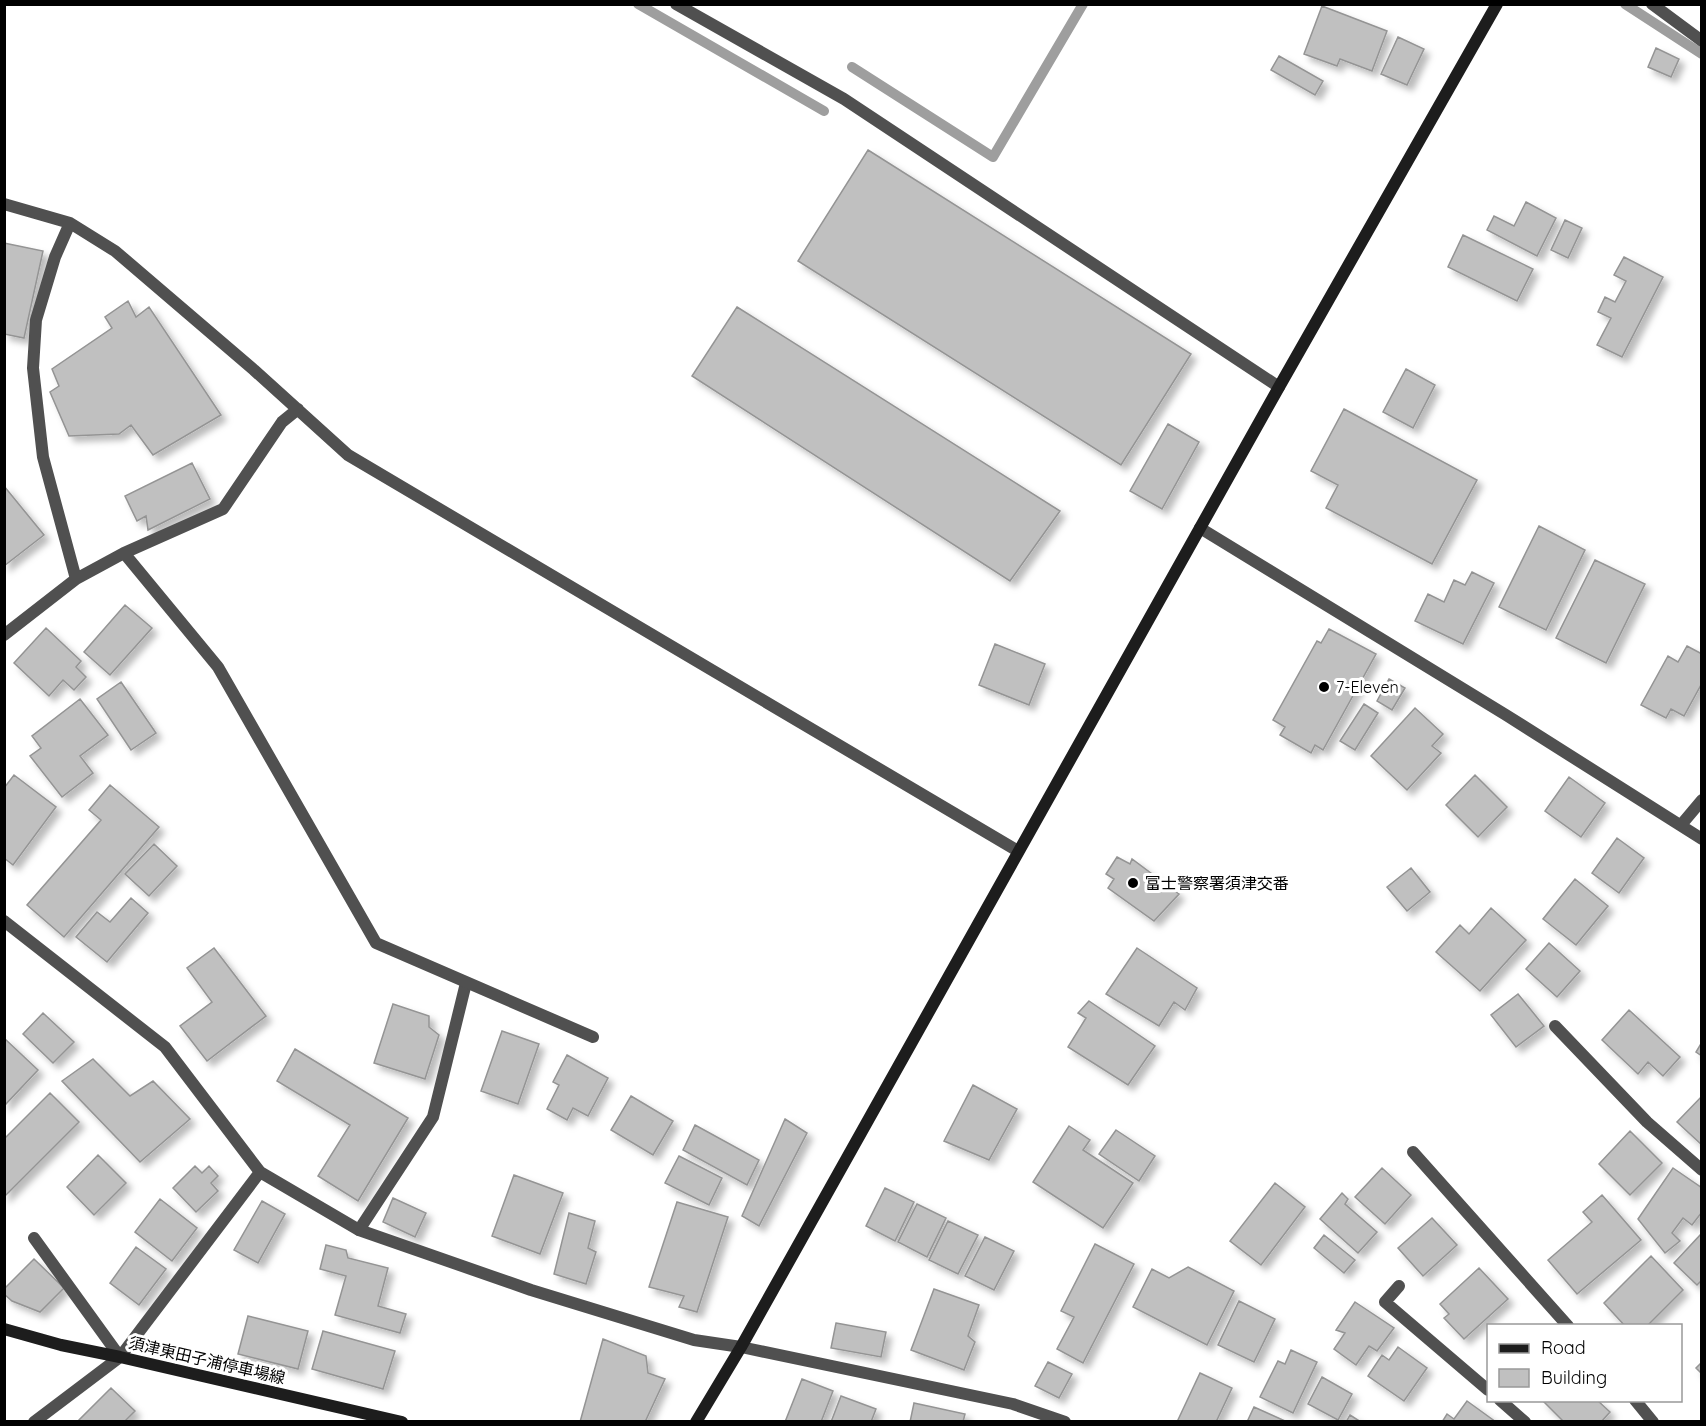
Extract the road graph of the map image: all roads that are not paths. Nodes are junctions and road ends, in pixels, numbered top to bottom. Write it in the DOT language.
graph roads {
  1 [pos="676,4"];
  2 [pos="1497,4"];
  3 [pos="1652,4"];
  4 [pos="1701,41"];
  5 [pos="4,204"];
  6 [pos="70,222"];
  7 [pos="1279,387"];
  8 [pos="298,410"];
  9 [pos="1200,528"];
  10 [pos="124,553"];
  11 [pos="76,579"];
  12 [pos="4,634"];
  13 [pos="1701,800"];
  14 [pos="1681,825"];
  15 [pos="1701,839"];
  16 [pos="1018,851"];
  17 [pos="4,921"];
  18 [pos="466,983"];
  19 [pos="1555,1026"];
  20 [pos="593,1037"];
  21 [pos="1413,1152"];
  22 [pos="1701,1170"];
  23 [pos="260,1172"];
  24 [pos="359,1230"];
  25 [pos="34,1238"];
  26 [pos="1399,1286"];
  27 [pos="1566,1324"];
  28 [pos="4,1329"];
  29 [pos="741,1347"];
  30 [pos="120,1357"];
  31 [pos="1487,1389"];
  32 [pos="1501,1402"];
  33 [pos="1636,1402"];
  34 [pos="34,1422"];
  35 [pos="402,1422"];
  36 [pos="696,1422"];
  37 [pos="1065,1422"];
  38 [pos="1525,1422"];
  39 [pos="1653,1422"];
  1 -- 7 [label="street"];
  2 -- 7 [label="street"];
  3 -- 4 [label="street"];
  5 -- 6 [label="street"];
  6 -- 8 [label="street"];
  6 -- 11 [label="street"];
  7 -- 9 [label="street"];
  8 -- 10 [label="street"];
  8 -- 16 [label="street"];
  9 -- 14 [label="street"];
  9 -- 16 [label="street"];
  10 -- 11 [label="street"];
  10 -- 18 [label="street"];
  11 -- 12 [label="street"];
  13 -- 14 [label="street"];
  14 -- 15 [label="street"];
  16 -- 29 [label="street"];
  17 -- 23 [label="street"];
  18 -- 20 [label="street"];
  18 -- 24 [label="street"];
  19 -- 22 [label="street"];
  21 -- 27 [label="street"];
  23 -- 24 [label="street"];
  23 -- 30 [label="street"];
  24 -- 29 [label="street"];
  25 -- 30 [label="street"];
  26 -- 31 [label="street"];
  28 -- 30 [label="street, 須津東田子浦停車場線"];
  29 -- 36 [label="street"];
  29 -- 37 [label="street"];
  30 -- 34 [label="street"];
  30 -- 35 [label="street, 須津東田子浦停車場線"];
  32 -- 38 [label="street"];
  33 -- 39 [label="street"];
}
